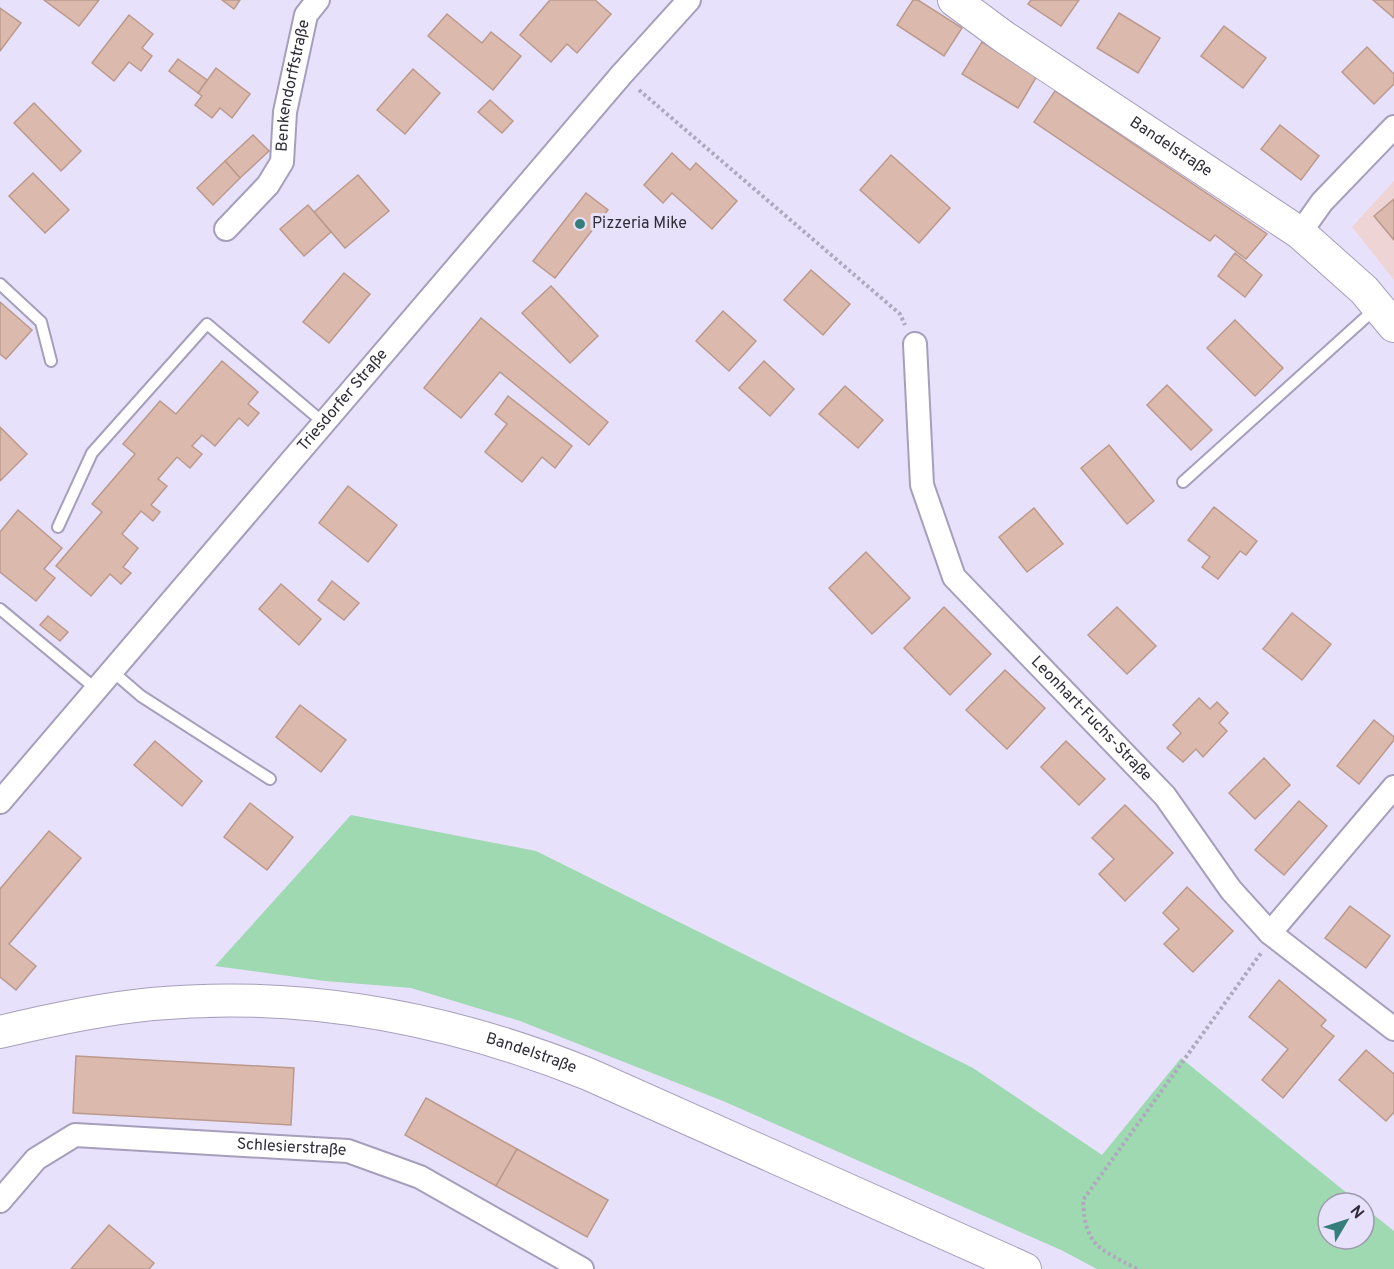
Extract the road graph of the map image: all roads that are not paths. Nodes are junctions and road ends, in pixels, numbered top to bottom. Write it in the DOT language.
graph roads {
  1 [pos="318,0"];
  2 [pos="689,0"];
  3 [pos="954,0"];
  4 [pos="1394,127"];
  5 [pos="226,229"];
  6 [pos="1300,233"];
  7 [pos="0,285"];
  8 [pos="1386,317"];
  9 [pos="915,344"];
  10 [pos="51,361"];
  11 [pos="324,423"];
  12 [pos="1183,482"];
  13 [pos="58,527"];
  14 [pos="0,609"];
  15 [pos="112,671"];
  16 [pos="96,689"];
  17 [pos="270,779"];
  18 [pos="1394,787"];
  19 [pos="0,802"];
  20 [pos="1272,934"];
  21 [pos="1394,1029"];
  22 [pos="0,1032"];
  23 [pos="0,1201"];
  24 [pos="582,1269"];
  25 [pos="1025,1269"];
  1 -- 5 [label="street, Benkendorffstraße"];
  2 -- 11 [label="street, Triesdorfer Straße"];
  3 -- 6 [label="main road, Bandelstraße"];
  4 -- 6 [label="street"];
  6 -- 8 [label="main road, Bandelstraße"];
  7 -- 10 [label="lane"];
  8 -- 12 [label="lane, Bandelstraße"];
  9 -- 20 [label="street, Leonhart-Fuchs-Straße"];
  11 -- 13 [label="lane"];
  11 -- 15 [label="street, Triesdorfer Straße"];
  14 -- 16 [label="lane"];
  15 -- 16 [label="street, Triesdorfer Straße"];
  15 -- 17 [label="lane"];
  16 -- 19 [label="street, Triesdorfer Straße"];
  18 -- 20 [label="street"];
  20 -- 21 [label="street, Leonhart-Fuchs-Straße"];
  22 -- 25 [label="main road, Bandelstraße"];
  23 -- 24 [label="street, Schlesierstraße"];
}
